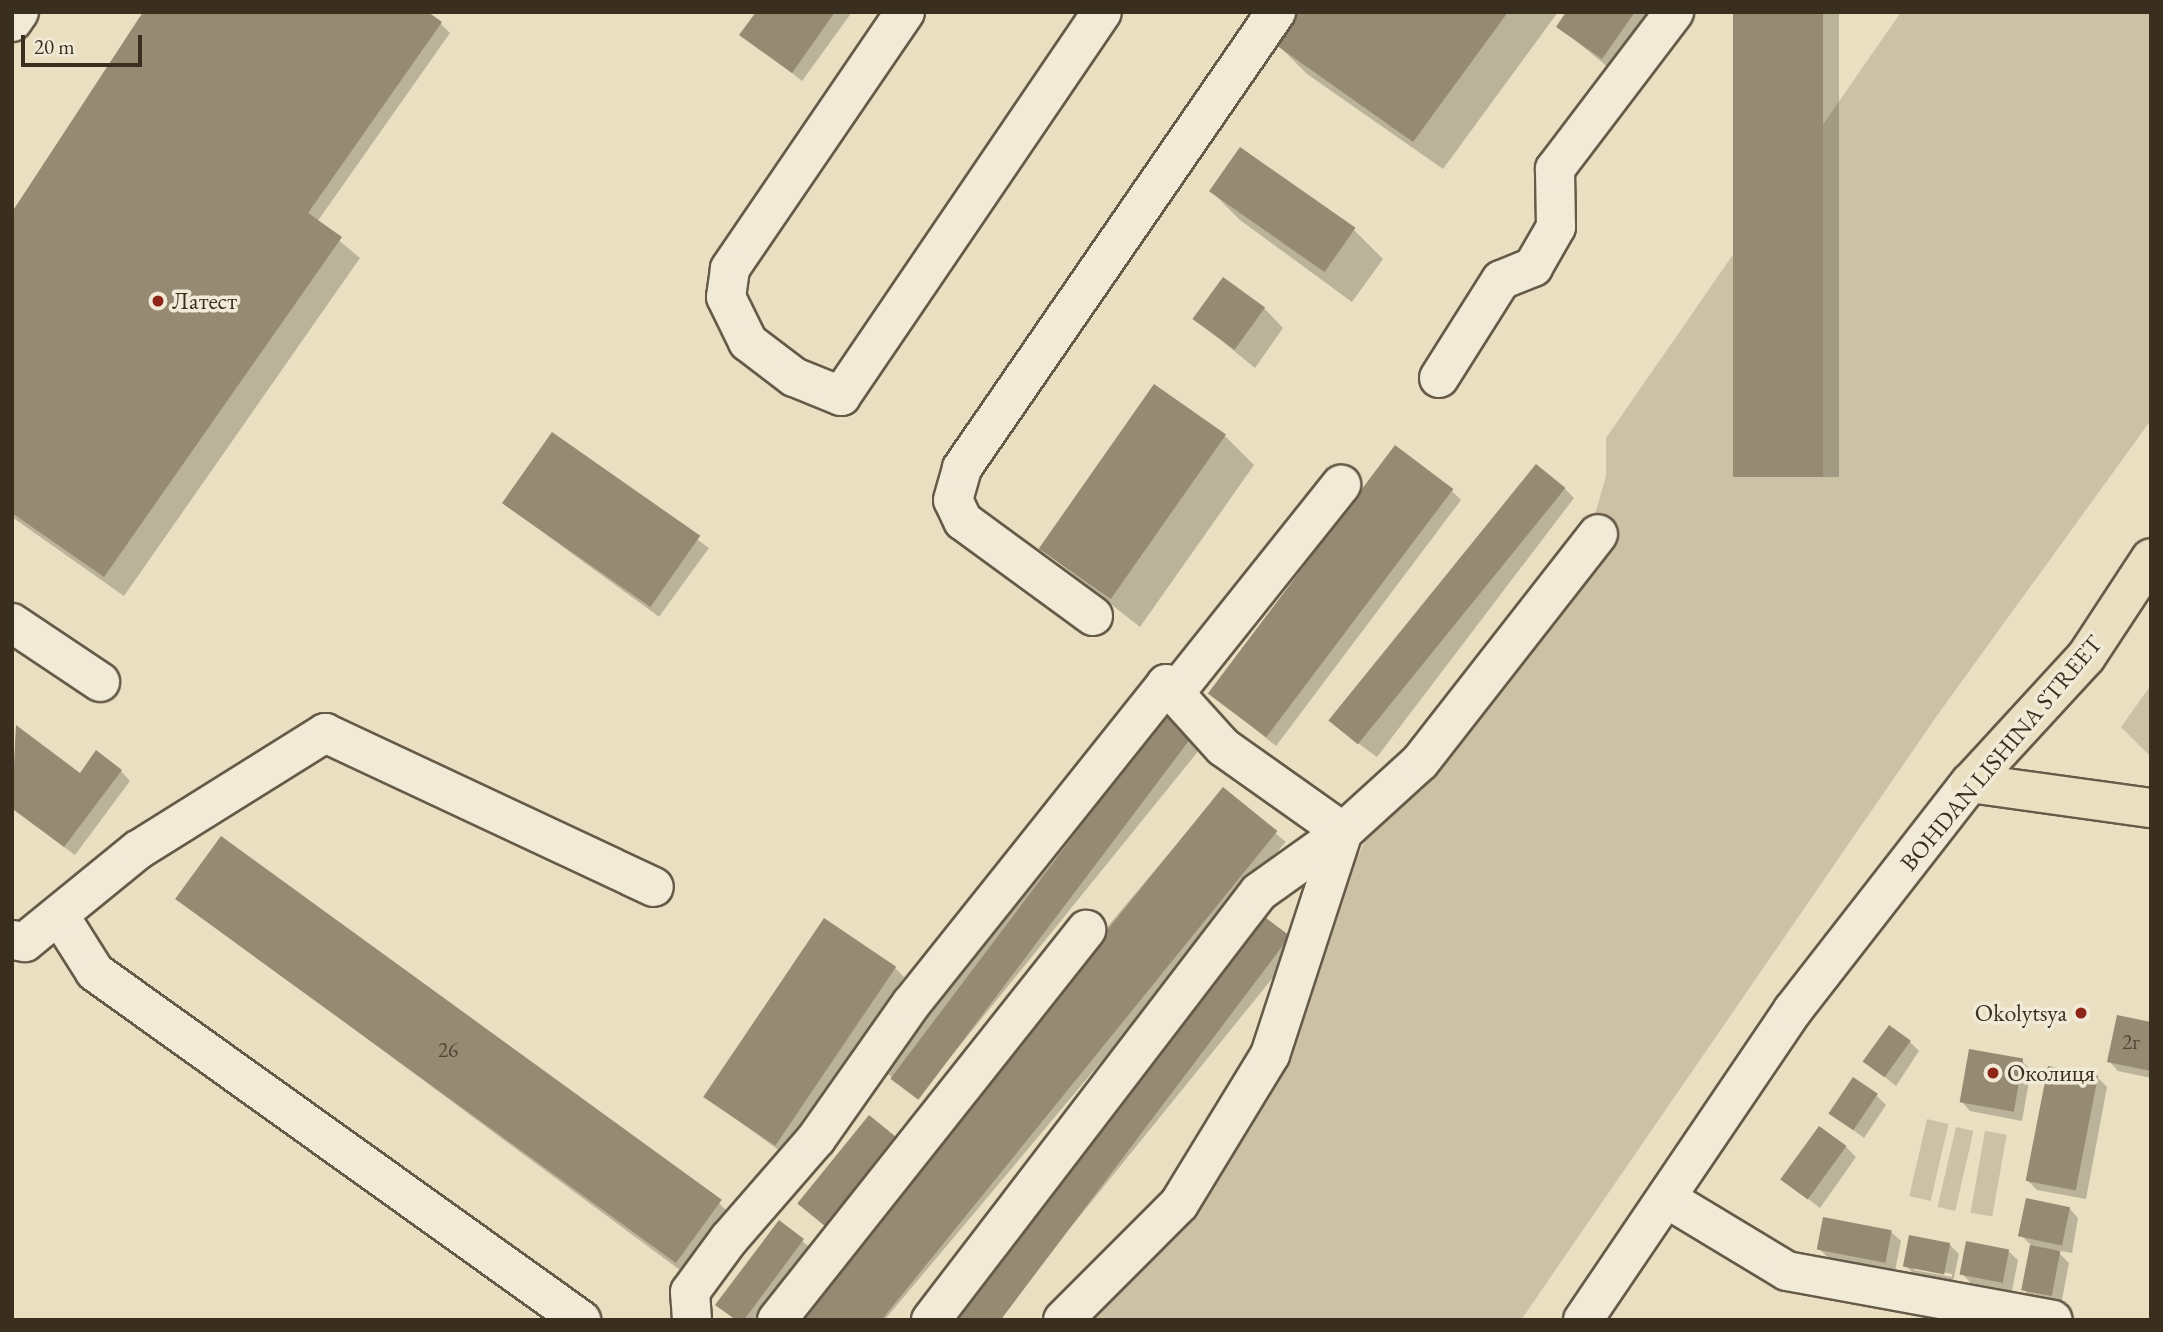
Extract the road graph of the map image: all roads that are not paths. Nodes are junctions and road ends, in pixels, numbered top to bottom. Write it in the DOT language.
graph roads {
  1 [pos="19,12"];
  2 [pos="905,12"];
  3 [pos="1102,12"];
  4 [pos="1276,12"];
  5 [pos="1674,12"];
  6 [pos="12,22"];
  7 [pos="1439,378"];
  8 [pos="1341,485"];
  9 [pos="1598,534"];
  10 [pos="2151,558"];
  11 [pos="1093,616"];
  12 [pos="12,623"];
  13 [pos="100,682"];
  14 [pos="1174,694"];
  15 [pos="1970,783"];
  16 [pos="2151,808"];
  17 [pos="1343,832"];
  18 [pos="654,887"];
  19 [pos="59,915"];
  20 [pos="1086,930"];
  21 [pos="12,940"];
  22 [pos="1666,1198"];
  23 [pos="581,1320"];
  24 [pos="692,1320"];
  25 [pos="777,1320"];
  26 [pos="931,1320"];
  27 [pos="1063,1320"];
  28 [pos="1583,1320"];
  29 [pos="2053,1320"];
  1 -- 6 [label="street"];
  2 -- 3 [label="street"];
  4 -- 11 [label="street"];
  5 -- 7 [label="street"];
  8 -- 14 [label="street"];
  9 -- 17 [label="street"];
  10 -- 15 [label="main road, BOHDAN LISHINA STREET"];
  12 -- 13 [label="street"];
  14 -- 17 [label="street"];
  14 -- 24 [label="street"];
  15 -- 16 [label="main road"];
  15 -- 22 [label="street, BOHDAN LISHINA STREET"];
  17 -- 26 [label="street"];
  17 -- 27 [label="street"];
  18 -- 19 [label="street"];
  19 -- 21 [label="street"];
  19 -- 23 [label="street"];
  20 -- 25 [label="street"];
  22 -- 28 [label="street, BOHDAN LISHINA STREET"];
  22 -- 29 [label="street"];
}
